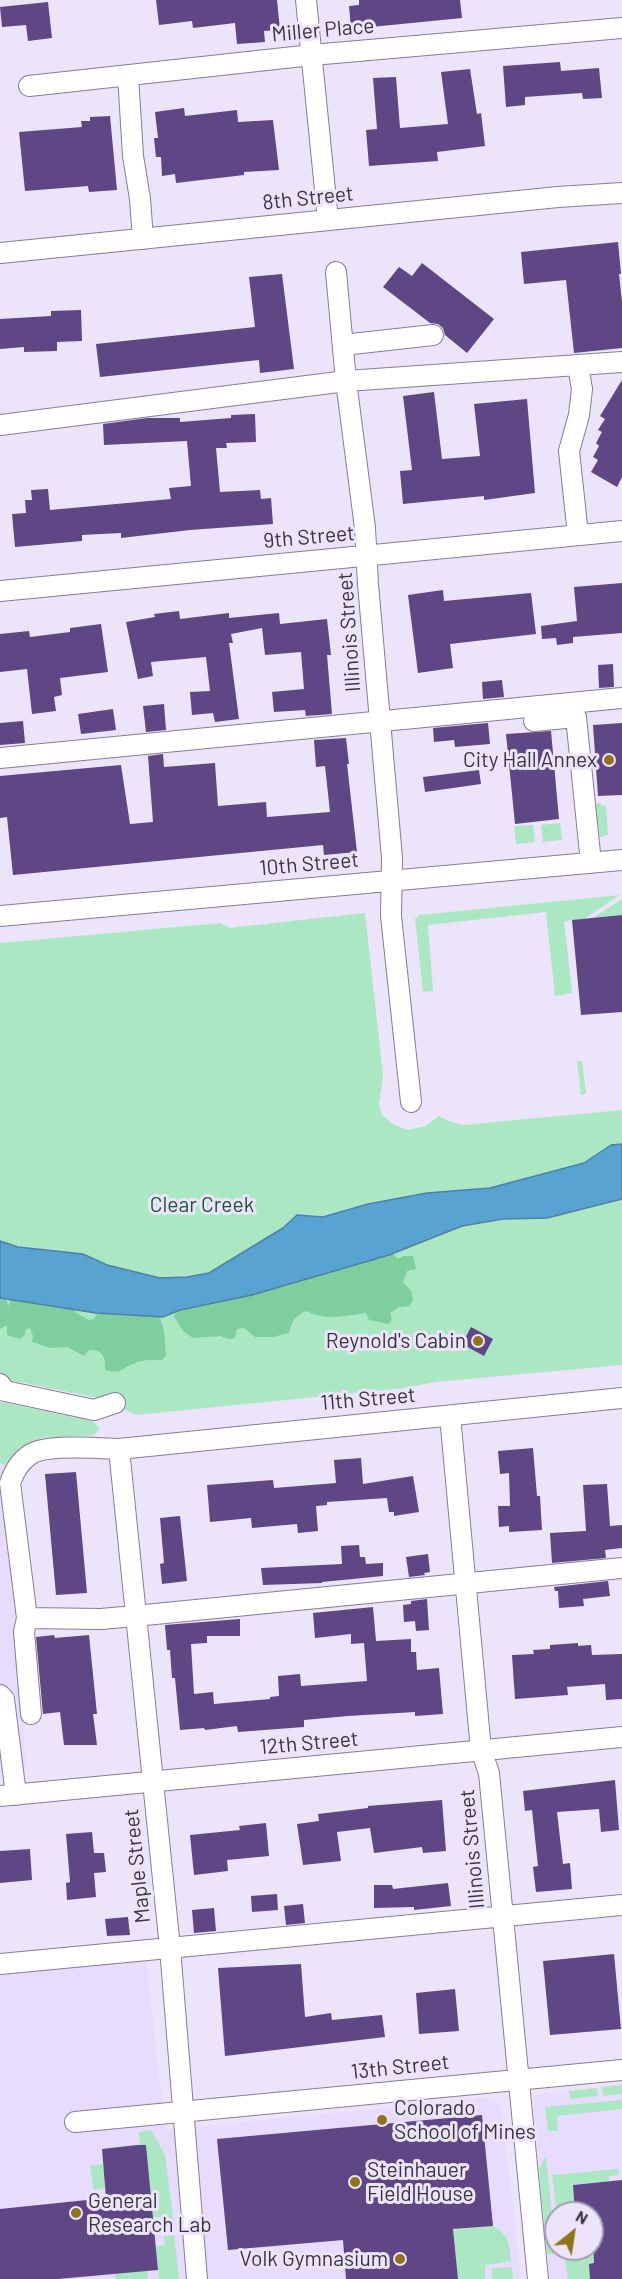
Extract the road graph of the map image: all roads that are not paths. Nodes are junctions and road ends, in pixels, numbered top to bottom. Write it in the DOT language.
graph roads {
  1 [pos="306,0"];
  2 [pos="622,28"];
  3 [pos="312,55"];
  4 [pos="128,75"];
  5 [pos="29,86"];
  6 [pos="622,194"];
  7 [pos="328,220"];
  8 [pos="142,239"];
  9 [pos="0,253"];
  10 [pos="336,272"];
  11 [pos="433,335"];
  12 [pos="343,345"];
  13 [pos="622,362"];
  14 [pos="578,366"];
  15 [pos="346,381"];
  16 [pos="0,425"];
  17 [pos="622,531"];
  18 [pos="578,535"];
  19 [pos="367,555"];
  20 [pos="0,591"];
  21 [pos="622,698"];
  22 [pos="529,721"];
  23 [pos="380,722"];
  24 [pos="0,758"];
  25 [pos="622,860"];
  26 [pos="591,863"];
  27 [pos="392,881"];
  28 [pos="0,916"];
  29 [pos="411,1102"];
  30 [pos="2,1390"];
  31 [pos="622,1398"];
  32 [pos="115,1403"];
  33 [pos="450,1416"];
  34 [pos="119,1449"];
  35 [pos="622,1568"];
  36 [pos="465,1583"];
  37 [pos="135,1616"];
  38 [pos="27,1618"];
  39 [pos="0,1695"];
  40 [pos="31,1714"];
  41 [pos="622,1737"];
  42 [pos="481,1750"];
  43 [pos="153,1782"];
  44 [pos="8,1796"];
  45 [pos="622,1905"];
  46 [pos="502,1917"];
  47 [pos="170,1948"];
  48 [pos="0,1964"];
  49 [pos="622,2070"];
  50 [pos="518,2080"];
  51 [pos="183,2113"];
  52 [pos="75,2122"];
  53 [pos="197,2279"];
  54 [pos="538,2279"];
  1 -- 3 [label="street"];
  2 -- 3 [label="street, Miller Place"];
  3 -- 4 [label="street, Miller Place"];
  3 -- 7 [label="street"];
  4 -- 5 [label="street, Miller Place"];
  4 -- 8 [label="street"];
  6 -- 7 [label="street, 8th Street"];
  7 -- 8 [label="street, 8th Street"];
  8 -- 9 [label="street, 8th Street"];
  10 -- 12 [label="street, Illinois Street"];
  11 -- 12 [label="street"];
  12 -- 15 [label="street, Illinois Street"];
  13 -- 14 [label="street"];
  14 -- 15 [label="street"];
  14 -- 18 [label="street"];
  15 -- 16 [label="street"];
  15 -- 19 [label="street, Illinois Street"];
  17 -- 18 [label="street, 9th Street"];
  18 -- 19 [label="street, 9th Street"];
  19 -- 20 [label="street, 9th Street"];
  19 -- 23 [label="street, Illinois Street"];
  21 -- 23 [label="street"];
  22 -- 26 [label="street"];
  23 -- 24 [label="street"];
  23 -- 27 [label="street, Illinois Street"];
  25 -- 26 [label="street, 10th Street"];
  26 -- 27 [label="street, 10th Street"];
  27 -- 28 [label="street, 10th Street"];
  27 -- 29 [label="street, Illinois Street"];
  30 -- 32 [label="street"];
  31 -- 33 [label="street, 11th Street"];
  33 -- 34 [label="street, 11th Street"];
  33 -- 36 [label="street, Illinois Street"];
  34 -- 37 [label="street, Maple Street"];
  34 -- 38 [label="street, 11th Street"];
  35 -- 36 [label="street"];
  36 -- 37 [label="street"];
  36 -- 42 [label="street, Illinois Street"];
  37 -- 38 [label="street"];
  37 -- 43 [label="street, Maple Street"];
  38 -- 40 [label="street, 11th Street"];
  39 -- 44 [label="street"];
  41 -- 42 [label="street, 12th Street"];
  42 -- 43 [label="street, 12th Street"];
  42 -- 46 [label="street, Illinois Street"];
  43 -- 44 [label="street, 12th Street"];
  43 -- 47 [label="street, Maple Street"];
  45 -- 46 [label="street"];
  46 -- 47 [label="street"];
  46 -- 50 [label="street, Illinois Street"];
  47 -- 48 [label="street"];
  47 -- 51 [label="street, Maple Street"];
  49 -- 50 [label="street, 13th Street"];
  50 -- 51 [label="street, 13th Street"];
  50 -- 54 [label="street, Illinois Street"];
  51 -- 52 [label="street, 13th Street"];
  51 -- 53 [label="street, Maple Street"];
}
